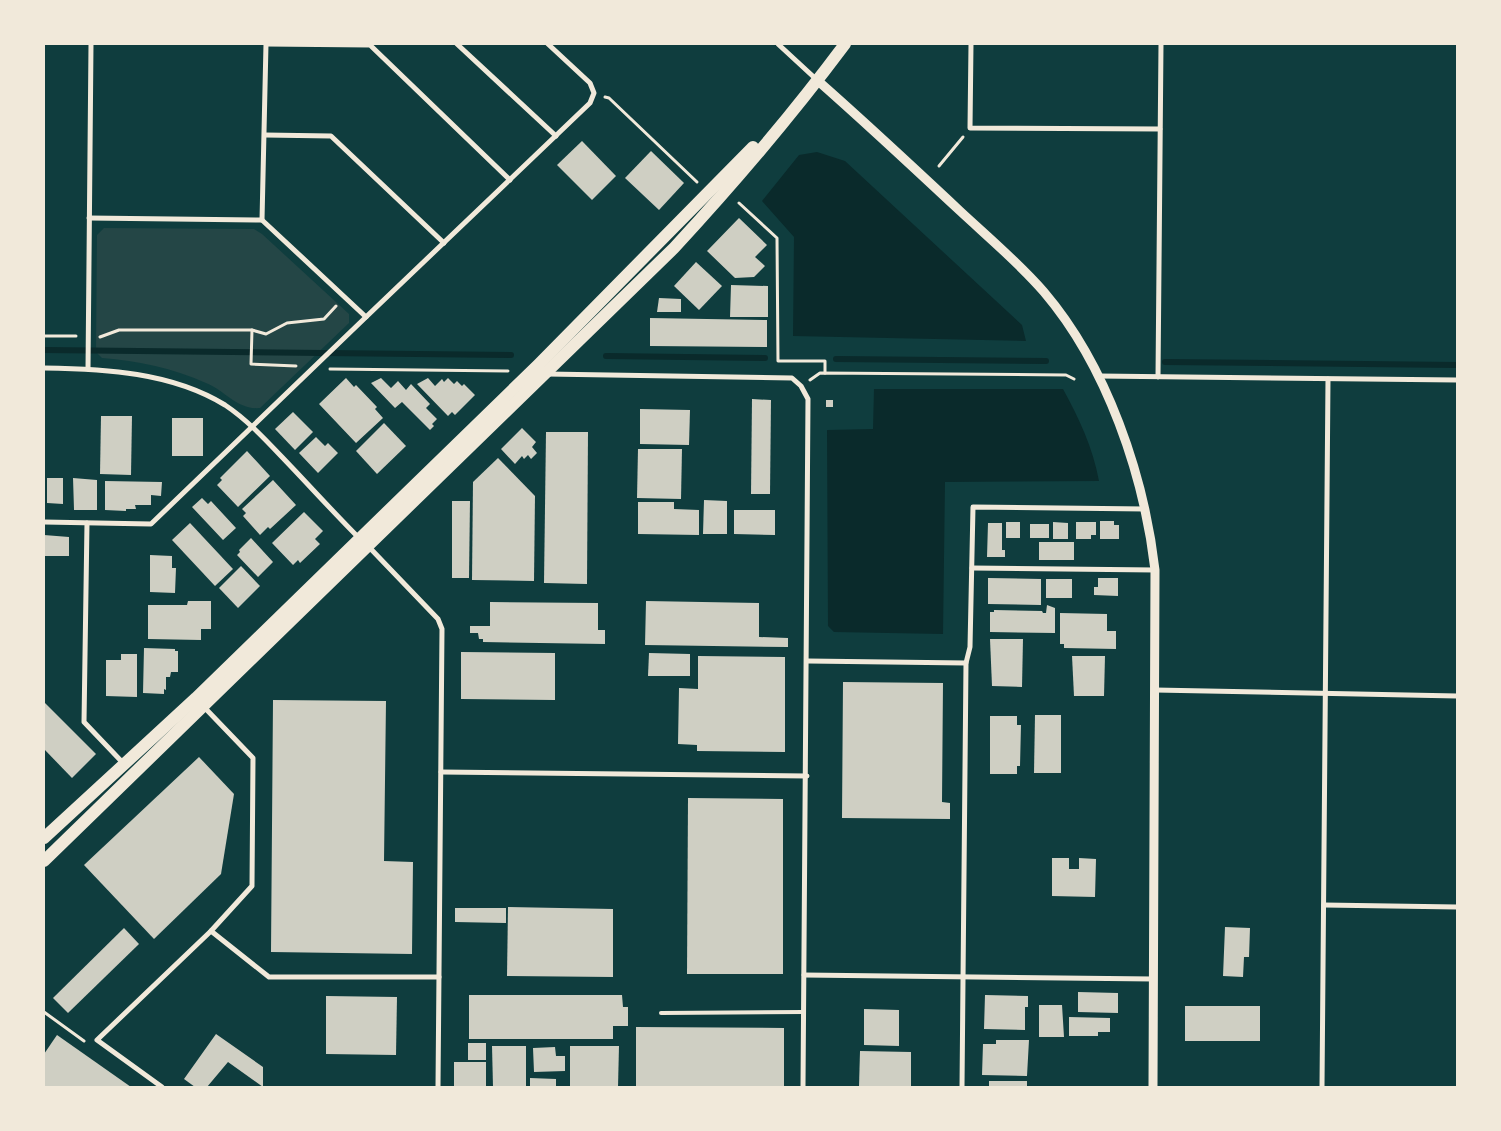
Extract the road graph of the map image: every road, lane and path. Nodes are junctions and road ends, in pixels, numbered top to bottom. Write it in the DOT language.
graph roads {
  1 [pos="91,44"];
  2 [pos="266,44"];
  3 [pos="457,44"];
  4 [pos="548,44"];
  5 [pos="778,44"];
  6 [pos="845,44"];
  7 [pos="971,44"];
  8 [pos="1161,44"];
  9 [pos="817,80"];
  10 [pos="594,93"];
  11 [pos="970,128"];
  12 [pos="1160,128"];
  13 [pos="265,135"];
  14 [pos="556,136"];
  15 [pos="940,166"];
  16 [pos="510,180"];
  17 [pos="700,184"];
  18 [pos="739,204"];
  19 [pos="89,218"];
  20 [pos="262,220"];
  21 [pos="444,243"];
  22 [pos="345,296"];
  23 [pos="366,317"];
  24 [pos="252,330"];
  25 [pos="44,336"];
  26 [pos="88,337"];
  27 [pos="538,365"];
  28 [pos="44,368"];
  29 [pos="313,368"];
  30 [pos="88,369"];
  31 [pos="511,371"];
  32 [pos="825,373"];
  33 [pos="547,374"];
  34 [pos="1099,376"];
  35 [pos="1158,377"];
  36 [pos="1074,379"];
  37 [pos="1328,379"];
  38 [pos="1457,380"];
  39 [pos="802,386"];
  40 [pos="252,426"];
  41 [pos="1145,509"];
  42 [pos="44,522"];
  43 [pos="87,523"];
  44 [pos="364,542"];
  45 [pos="972,568"];
  46 [pos="1155,570"];
  47 [pos="808,661"];
  48 [pos="966,663"];
  49 [pos="1155,690"];
  50 [pos="1326,693"];
  51 [pos="1457,696"];
  52 [pos="199,702"];
  53 [pos="128,768"];
  54 [pos="441,772"];
  55 [pos="807,776"];
  56 [pos="44,838"];
  57 [pos="44,861"];
  58 [pos="1324,905"];
  59 [pos="1457,907"];
  60 [pos="211,931"];
  61 [pos="804,975"];
  62 [pos="439,977"];
  63 [pos="963,978"];
  64 [pos="1154,980"];
  65 [pos="44,1012"];
  66 [pos="804,1012"];
  67 [pos="661,1013"];
  68 [pos="97,1040"];
  69 [pos="162,1087"];
  70 [pos="438,1087"];
  71 [pos="803,1087"];
  72 [pos="962,1087"];
  73 [pos="1152,1087"];
  74 [pos="1322,1087"];
  1 -- 19 [label="street"];
  2 -- 13 [label="street"];
  2 -- 16 [label="street"];
  3 -- 14 [label="street"];
  4 -- 10 [label="street"];
  5 -- 9 [label="street"];
  6 -- 9 [label="main road"];
  7 -- 11 [label="street"];
  8 -- 12 [label="street"];
  9 -- 27 [label="main road"];
  9 -- 33 [label="main road"];
  9 -- 34 [label="street"];
  10 -- 14 [label="street"];
  10 -- 17 [label="path"];
  11 -- 12 [label="street"];
  11 -- 15 [label="path"];
  12 -- 35 [label="street"];
  13 -- 20 [label="street"];
  13 -- 21 [label="street"];
  14 -- 16 [label="street"];
  16 -- 21 [label="street"];
  18 -- 32 [label="path"];
  19 -- 20 [label="street"];
  19 -- 26 [label="street"];
  20 -- 22 [label="street"];
  21 -- 23 [label="street"];
  22 -- 23 [label="street"];
  22 -- 24 [label="path"];
  23 -- 29 [label="street"];
  24 -- 26 [label="path"];
  24 -- 29 [label="path"];
  25 -- 26 [label="path"];
  26 -- 30 [label="street"];
  27 -- 33 [label="street"];
  27 -- 44 [label="main road"];
  28 -- 30 [label="street"];
  29 -- 31 [label="path"];
  29 -- 40 [label="street"];
  30 -- 40 [label="street"];
  32 -- 36 [label="path"];
  32 -- 39 [label="path"];
  33 -- 39 [label="street"];
  33 -- 44 [label="main road"];
  34 -- 35 [label="street"];
  34 -- 41 [label="street"];
  35 -- 37 [label="street"];
  37 -- 38 [label="street"];
  37 -- 50 [label="street"];
  39 -- 47 [label="street"];
  40 -- 43 [label="street"];
  40 -- 44 [label="street"];
  41 -- 45 [label="street"];
  41 -- 46 [label="street"];
  42 -- 43 [label="street"];
  43 -- 53 [label="street"];
  44 -- 52 [label="main road"];
  44 -- 54 [label="street"];
  45 -- 46 [label="street"];
  45 -- 48 [label="street"];
  46 -- 49 [label="street"];
  47 -- 48 [label="street"];
  47 -- 55 [label="street"];
  48 -- 63 [label="street"];
  49 -- 50 [label="street"];
  49 -- 64 [label="street"];
  50 -- 51 [label="street"];
  50 -- 58 [label="street"];
  52 -- 53 [label="main road"];
  52 -- 60 [label="street"];
  53 -- 56 [label="main road"];
  53 -- 57 [label="main road"];
  54 -- 55 [label="street"];
  54 -- 62 [label="street"];
  55 -- 61 [label="street"];
  58 -- 59 [label="street"];
  58 -- 74 [label="street"];
  60 -- 62 [label="street"];
  60 -- 68 [label="street"];
  61 -- 63 [label="street"];
  61 -- 66 [label="street"];
  62 -- 70 [label="street"];
  63 -- 64 [label="street"];
  63 -- 72 [label="street"];
  64 -- 73 [label="street"];
  65 -- 68 [label="path"];
  66 -- 67 [label="lane"];
  66 -- 71 [label="street"];
  68 -- 69 [label="street"];
}
